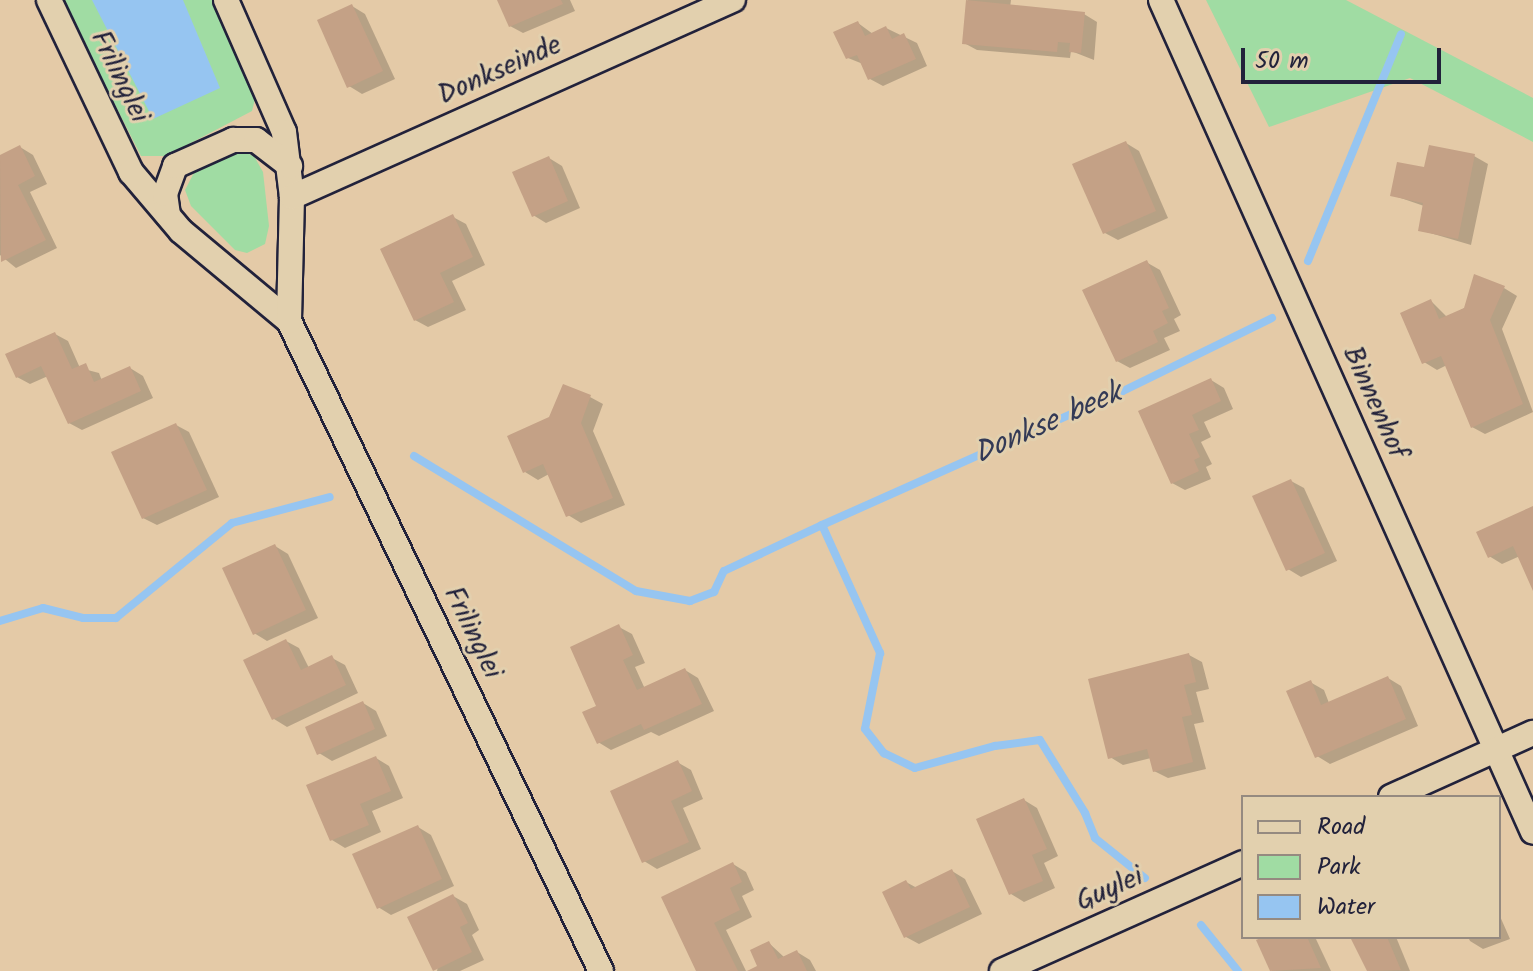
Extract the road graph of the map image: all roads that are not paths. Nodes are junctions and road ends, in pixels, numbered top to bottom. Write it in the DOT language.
graph roads {
  1 [pos="49,0"];
  2 [pos="226,0"];
  3 [pos="733,0"];
  4 [pos="1161,0"];
  5 [pos="290,166"];
  6 [pos="292,197"];
  7 [pos="168,215"];
  8 [pos="289,321"];
  9 [pos="1533,733"];
  10 [pos="1497,750"];
  11 [pos="1396,795"];
  12 [pos="1533,832"];
  13 [pos="1241,864"];
  14 [pos="601,971"];
  15 [pos="1002,971"];
  1 -- 7 [label="street, Frilinglei"];
  2 -- 5 [label="street, Frilinglei"];
  3 -- 6 [label="street, Donkseinde"];
  4 -- 10 [label="street, Binnenhof"];
  5 -- 6 [label="street, Frilinglei"];
  5 -- 7 [label="street"];
  6 -- 8 [label="street, Frilinglei"];
  7 -- 8 [label="street, Frilinglei"];
  8 -- 14 [label="street, Frilinglei"];
  9 -- 10 [label="street"];
  10 -- 11 [label="street"];
  10 -- 12 [label="street, Binnenhof"];
  13 -- 15 [label="street, Guylei"];
}
